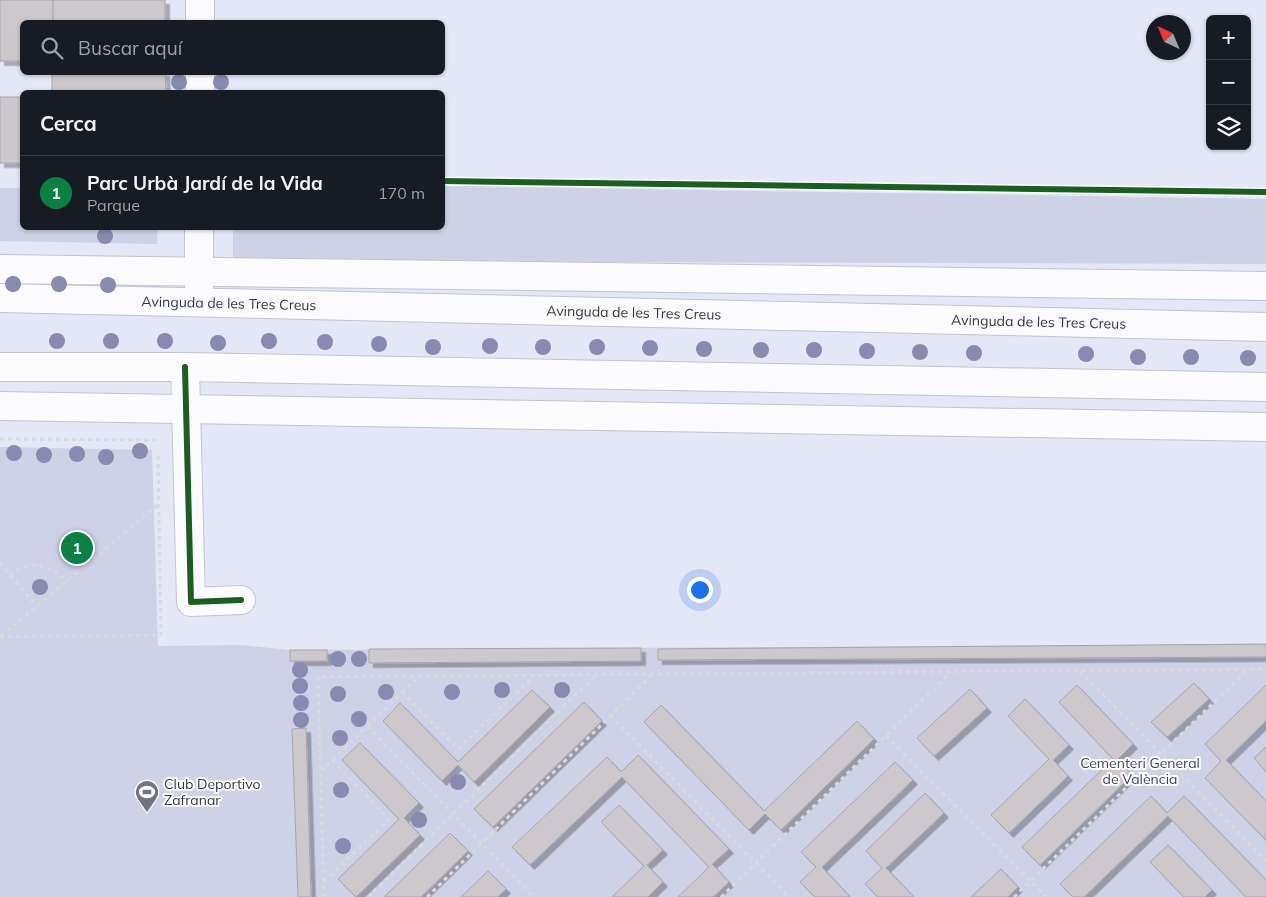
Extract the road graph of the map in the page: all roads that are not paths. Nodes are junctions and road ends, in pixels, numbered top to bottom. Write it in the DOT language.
graph roads {
  1 [pos="200,0"];
  2 [pos="200,20"];
  3 [pos="200,75"];
  4 [pos="200,90"];
  5 [pos="199,230"];
  6 [pos="0,269"];
  7 [pos="198,273"];
  8 [pos="1266,286"];
  9 [pos="0,298"];
  10 [pos="200,304"];
  11 [pos="1266,326"];
  12 [pos="0,367"];
  13 [pos="185,367"];
  14 [pos="1266,387"];
  15 [pos="0,406"];
  16 [pos="186,410"];
  17 [pos="1266,426"];
  18 [pos="241,600"];
  1 -- 2 [label="main road"];
  3 -- 4 [label="main road"];
  5 -- 7 [label="main road"];
  6 -- 7 [label="main road"];
  7 -- 8 [label="main road"];
  7 -- 10 [label="main road"];
  9 -- 10 [label="main road, Avinguda de les Tres Creus"];
  10 -- 11 [label="main road, Avinguda de les Tres Creus"];
  12 -- 13 [label="main road"];
  13 -- 14 [label="main road"];
  13 -- 16 [label="main road"];
  15 -- 16 [label="main road"];
  16 -- 17 [label="main road"];
  16 -- 18 [label="main road"];
}
